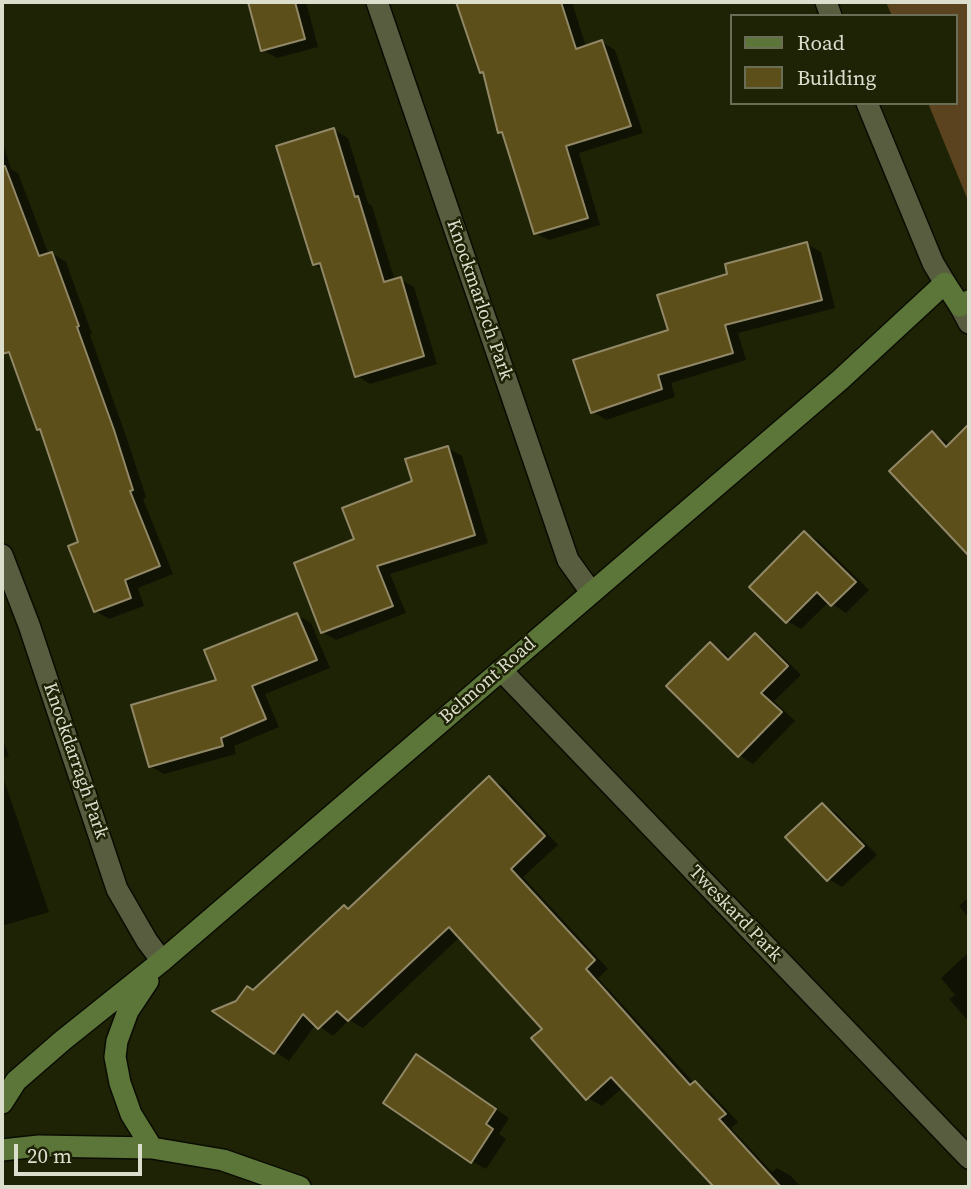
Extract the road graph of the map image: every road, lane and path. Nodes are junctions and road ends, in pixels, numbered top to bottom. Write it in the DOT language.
graph roads {
  1 [pos="377,2"];
  2 [pos="868,105"];
  3 [pos="945,283"];
  4 [pos="966,310"];
  5 [pos="2,555"];
  6 [pos="591,592"];
  7 [pos="501,670"];
  8 [pos="162,961"];
  9 [pos="2,1103"];
  10 [pos="152,1148"];
  11 [pos="2,1150"];
  12 [pos="969,1158"];
  13 [pos="300,1187"];
  1 -- 6 [label="street, Knockmarloch Park"];
  2 -- 3 [label="street"];
  3 -- 4 [label="main road"];
  3 -- 6 [label="main road, Belmont Road"];
  5 -- 8 [label="street, Knockdarragh Park"];
  6 -- 7 [label="main road, Belmont Road"];
  7 -- 8 [label="main road, Belmont Road"];
  7 -- 12 [label="street, Tweskard Park"];
  8 -- 9 [label="main road, Belmont Road"];
  8 -- 10 [label="main road"];
  10 -- 11 [label="main road"];
  10 -- 13 [label="main road"];
}
